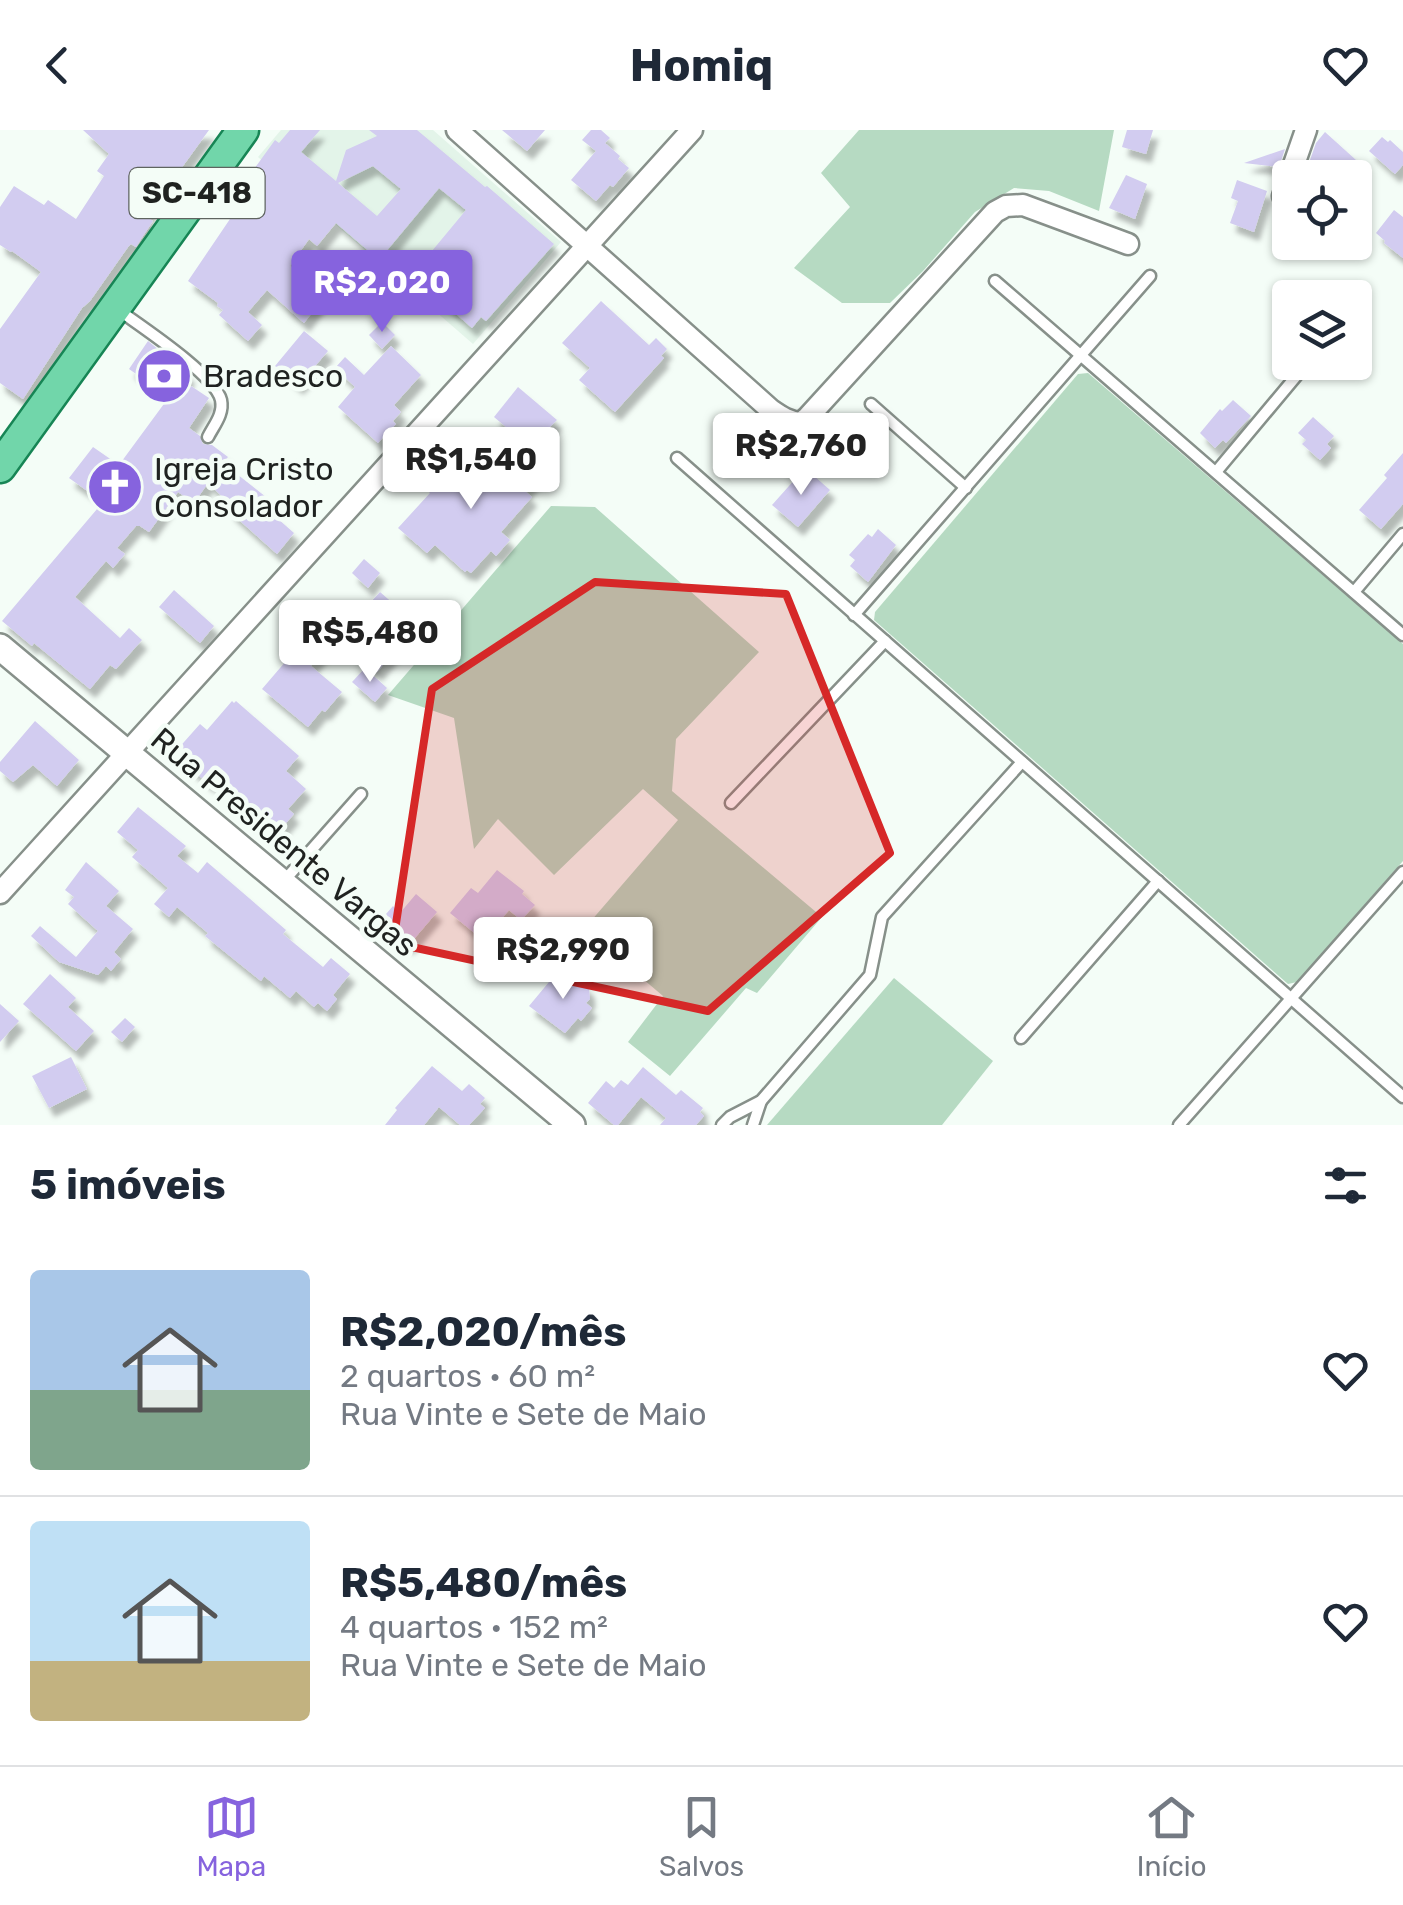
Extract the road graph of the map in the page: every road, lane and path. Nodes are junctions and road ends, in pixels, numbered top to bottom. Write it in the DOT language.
graph roads {
  1 [pos="243,130"];
  2 [pos="457,130"];
  3 [pos="692,130"];
  4 [pos="1306,130"];
  5 [pos="1296,160"];
  6 [pos="1128,244"];
  7 [pos="588,245"];
  8 [pos="1150,276"];
  9 [pos="995,281"];
  10 [pos="115,308"];
  11 [pos="1080,354"];
  12 [pos="1293,380"];
  13 [pos="870,404"];
  14 [pos="208,436"];
  15 [pos="676,458"];
  16 [pos="0,466"];
  17 [pos="1216,472"];
  18 [pos="966,488"];
  19 [pos="1403,534"];
  20 [pos="1354,592"];
  21 [pos="854,615"];
  22 [pos="1403,634"];
  23 [pos="884,641"];
  24 [pos="0,647"];
  25 [pos="127,753"];
  26 [pos="1022,762"];
  27 [pos="360,794"];
  28 [pos="730,804"];
  29 [pos="1403,872"];
  30 [pos="1158,881"];
  31 [pos="282,883"];
  32 [pos="0,892"];
  33 [pos="1291,998"];
  34 [pos="1020,1038"];
  35 [pos="1403,1097"];
  36 [pos="761,1101"];
  37 [pos="572,1125"];
  38 [pos="722,1125"];
  39 [pos="753,1125"];
  40 [pos="1179,1125"];
  1 -- 10 [label="main road, SC-418"];
  2 -- 7 [label="street"];
  3 -- 7 [label="street"];
  4 -- 5 [label="street"];
  6 -- 7 [label="street"];
  7 -- 25 [label="street"];
  8 -- 11 [label="lane"];
  9 -- 11 [label="lane"];
  10 -- 14 [label="lane"];
  10 -- 16 [label="main road, SC-418"];
  11 -- 17 [label="lane"];
  11 -- 18 [label="lane"];
  12 -- 17 [label="lane"];
  13 -- 18 [label="lane"];
  15 -- 21 [label="lane"];
  17 -- 20 [label="lane"];
  18 -- 21 [label="lane"];
  19 -- 20 [label="lane"];
  20 -- 22 [label="lane"];
  21 -- 23 [label="lane"];
  23 -- 26 [label="lane"];
  23 -- 28 [label="lane"];
  24 -- 25 [label="street, Rua Presidente Vargas"];
  25 -- 31 [label="street, Rua Presidente Vargas"];
  25 -- 32 [label="street"];
  26 -- 30 [label="lane"];
  26 -- 36 [label="lane"];
  27 -- 31 [label="lane"];
  29 -- 33 [label="lane"];
  30 -- 33 [label="lane"];
  30 -- 34 [label="lane"];
  31 -- 37 [label="street, Rua Presidente Vargas"];
  33 -- 35 [label="lane"];
  33 -- 40 [label="lane"];
  36 -- 38 [label="lane"];
  36 -- 39 [label="lane"];
}
